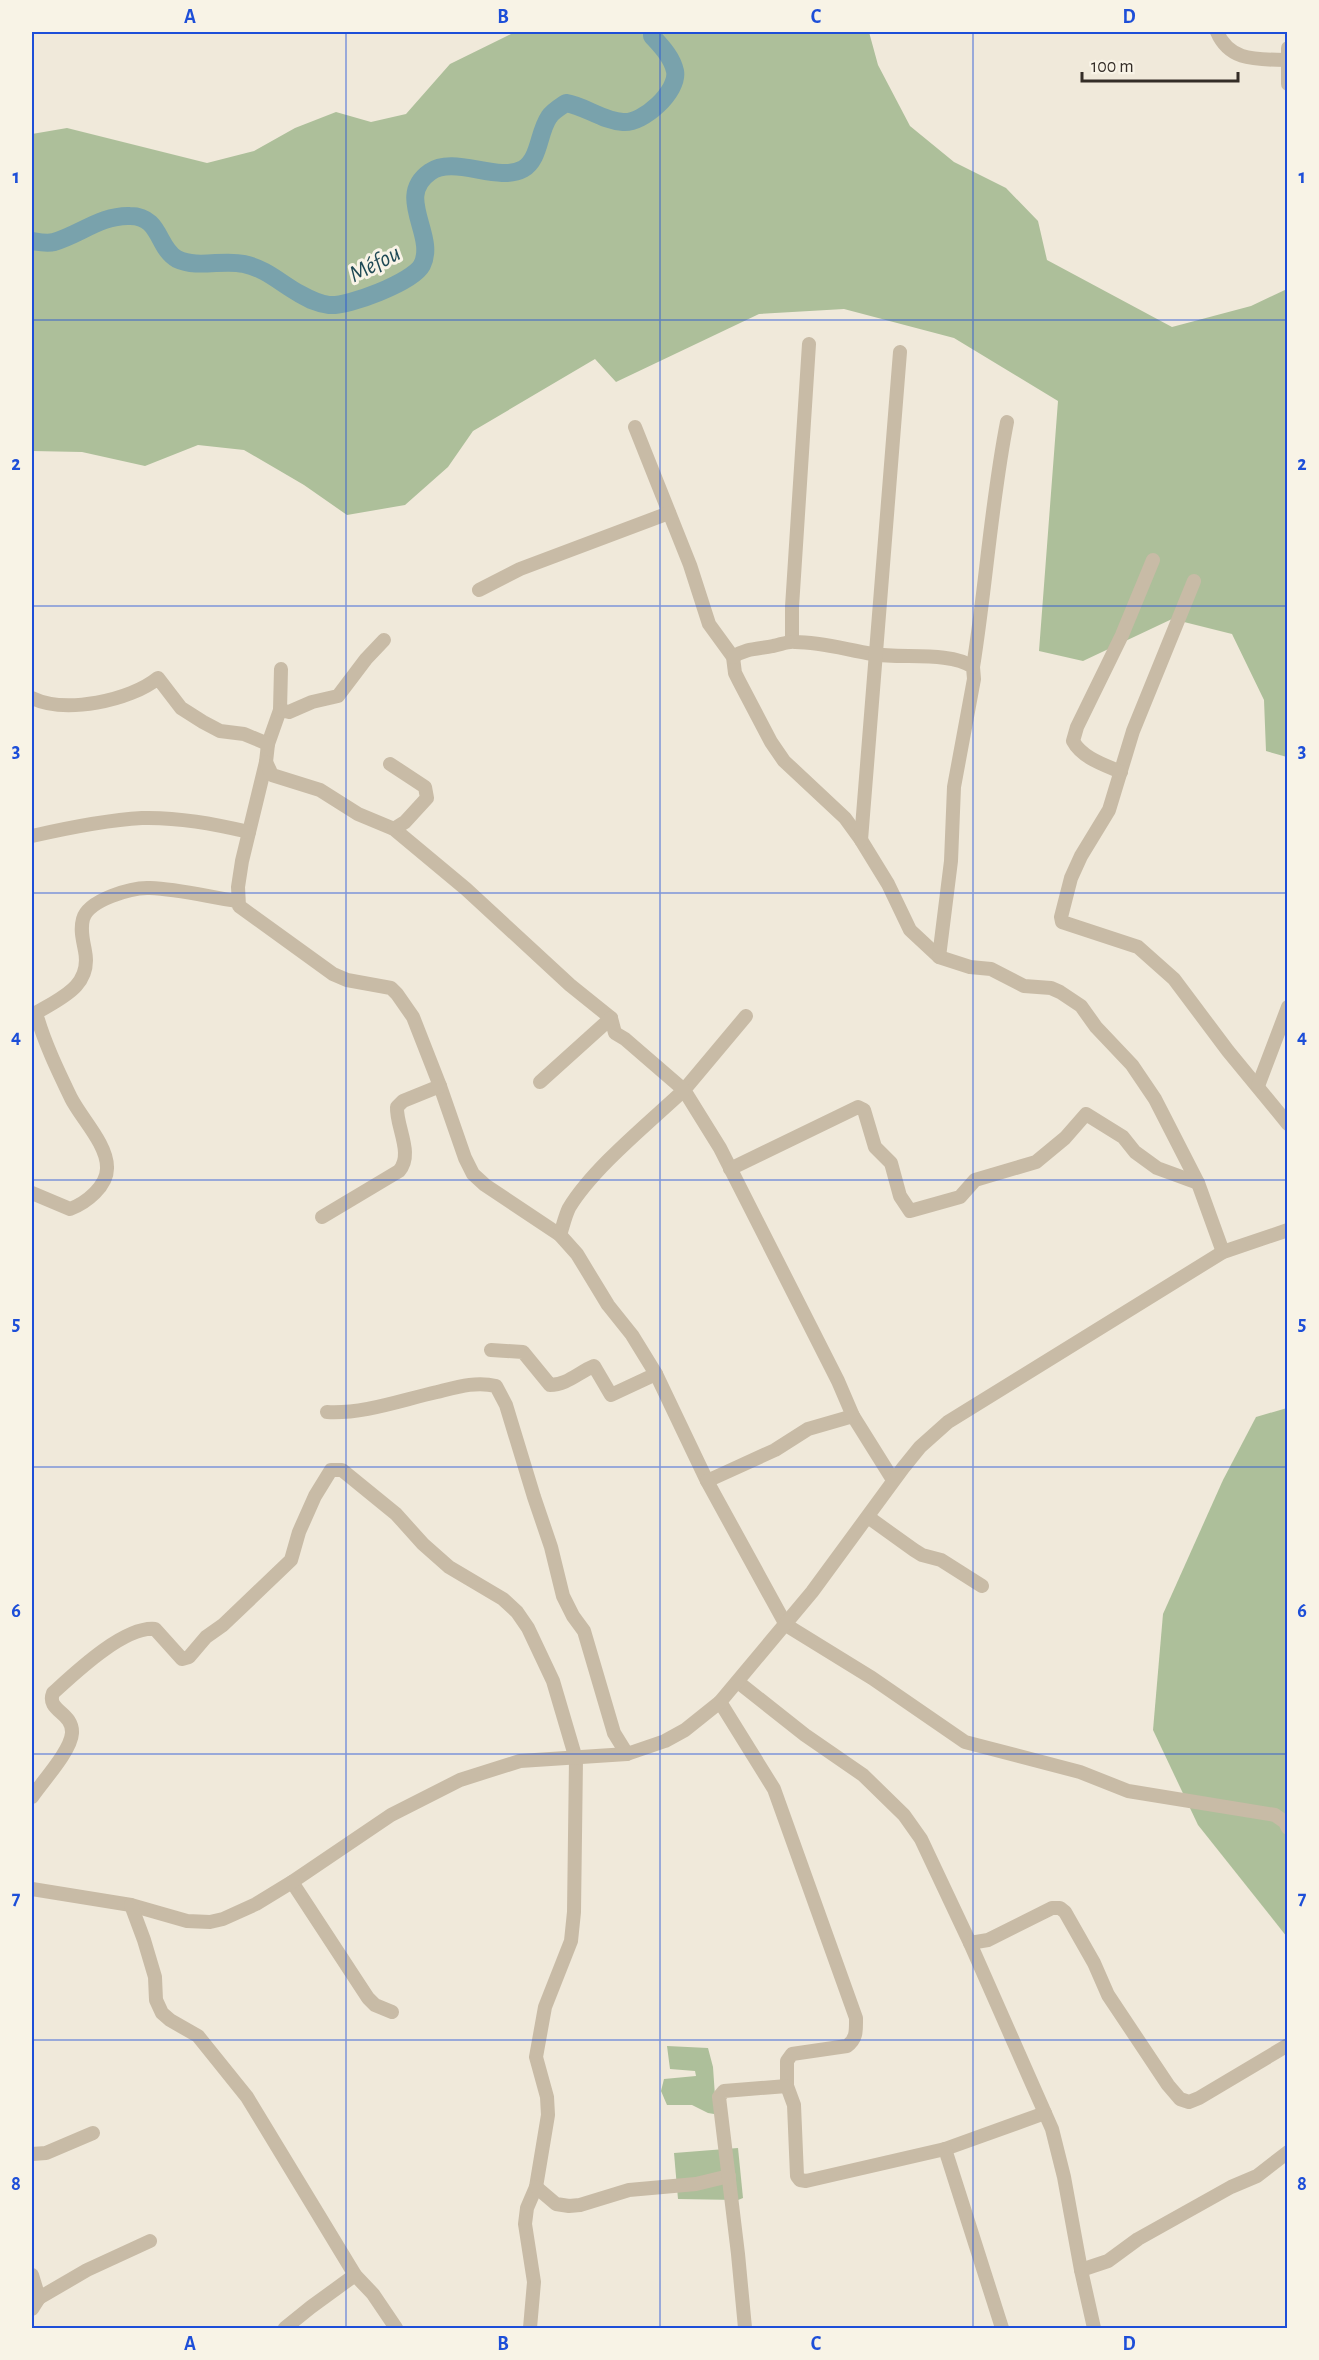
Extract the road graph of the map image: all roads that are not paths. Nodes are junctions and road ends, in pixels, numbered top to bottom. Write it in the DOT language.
graph roads {
  1 [pos="1217,32"];
  2 [pos="1287,54"];
  3 [pos="1287,84"];
  4 [pos="809,344"];
  5 [pos="900,352"];
  6 [pos="1007,422"];
  7 [pos="635,427"];
  8 [pos="669,513"];
  9 [pos="1153,560"];
  10 [pos="1194,581"];
  11 [pos="479,590"];
  12 [pos="384,640"];
  13 [pos="792,641"];
  14 [pos="875,654"];
  15 [pos="733,657"];
  16 [pos="973,667"];
  17 [pos="281,669"];
  18 [pos="32,698"];
  19 [pos="280,710"];
  20 [pos="268,744"];
  21 [pos="266,762"];
  22 [pos="390,764"];
  23 [pos="1121,772"];
  24 [pos="394,829"];
  25 [pos="249,832"];
  26 [pos="32,836"];
  27 [pos="861,840"];
  28 [pos="237,901"];
  29 [pos="939,957"];
  30 [pos="1287,1007"];
  31 [pos="34,1010"];
  32 [pos="746,1016"];
  33 [pos="611,1018"];
  34 [pos="540,1082"];
  35 [pos="440,1086"];
  36 [pos="1258,1086"];
  37 [pos="684,1090"];
  38 [pos="1287,1124"];
  39 [pos="730,1169"];
  40 [pos="1198,1183"];
  41 [pos="32,1193"];
  42 [pos="322,1217"];
  43 [pos="1287,1230"];
  44 [pos="560,1235"];
  45 [pos="1222,1252"];
  46 [pos="491,1350"];
  47 [pos="656,1374"];
  48 [pos="327,1412"];
  49 [pos="853,1416"];
  50 [pos="893,1480"];
  51 [pos="707,1482"];
  52 [pos="868,1516"];
  53 [pos="982,1586"];
  54 [pos="786,1625"];
  55 [pos="738,1682"];
  56 [pos="720,1702"];
  57 [pos="627,1754"];
  58 [pos="576,1759"];
  59 [pos="32,1797"];
  60 [pos="1287,1828"];
  61 [pos="292,1882"];
  62 [pos="32,1889"];
  63 [pos="131,1905"];
  64 [pos="970,1943"];
  65 [pos="392,2012"];
  66 [pos="1287,2045"];
  67 [pos="787,2086"];
  68 [pos="1046,2113"];
  69 [pos="93,2133"];
  70 [pos="945,2149"];
  71 [pos="1287,2152"];
  72 [pos="32,2154"];
  73 [pos="729,2176"];
  74 [pos="536,2187"];
  75 [pos="150,2241"];
  76 [pos="1081,2270"];
  77 [pos="32,2275"];
  78 [pos="355,2275"];
  79 [pos="35,2303"];
  80 [pos="285,2328"];
  81 [pos="396,2328"];
  82 [pos="530,2328"];
  83 [pos="745,2328"];
  84 [pos="1002,2328"];
  85 [pos="1094,2328"];
  1 -- 2 [label="street"];
  2 -- 3 [label="street"];
  4 -- 13 [label="street"];
  5 -- 14 [label="street"];
  6 -- 16 [label="street"];
  7 -- 8 [label="street"];
  8 -- 11 [label="street"];
  8 -- 15 [label="street"];
  9 -- 23 [label="street"];
  10 -- 23 [label="street"];
  12 -- 19 [label="street"];
  13 -- 14 [label="street"];
  13 -- 15 [label="street"];
  14 -- 16 [label="street"];
  14 -- 27 [label="street"];
  15 -- 27 [label="street"];
  16 -- 29 [label="street"];
  17 -- 19 [label="street"];
  18 -- 20 [label="street"];
  19 -- 20 [label="street"];
  20 -- 21 [label="street"];
  21 -- 24 [label="street"];
  21 -- 25 [label="street"];
  22 -- 24 [label="street"];
  23 -- 36 [label="street"];
  24 -- 33 [label="street"];
  25 -- 26 [label="street"];
  25 -- 28 [label="street"];
  27 -- 29 [label="street"];
  28 -- 31 [label="street"];
  28 -- 35 [label="street"];
  29 -- 40 [label="street"];
  30 -- 36 [label="street"];
  31 -- 41 [label="street"];
  32 -- 37 [label="street"];
  33 -- 34 [label="street"];
  33 -- 37 [label="street"];
  35 -- 42 [label="street"];
  35 -- 44 [label="street"];
  36 -- 38 [label="street"];
  37 -- 39 [label="street"];
  37 -- 44 [label="street"];
  39 -- 40 [label="street"];
  39 -- 49 [label="street"];
  40 -- 45 [label="street"];
  43 -- 45 [label="street"];
  44 -- 47 [label="street"];
  45 -- 50 [label="street"];
  46 -- 47 [label="street"];
  47 -- 51 [label="street"];
  48 -- 57 [label="street"];
  49 -- 50 [label="street"];
  49 -- 51 [label="street"];
  50 -- 52 [label="street"];
  51 -- 54 [label="street"];
  52 -- 53 [label="street"];
  52 -- 54 [label="street"];
  54 -- 55 [label="street"];
  54 -- 60 [label="street"];
  55 -- 56 [label="street"];
  55 -- 64 [label="street"];
  56 -- 57 [label="street"];
  56 -- 67 [label="street"];
  57 -- 58 [label="street"];
  58 -- 59 [label="street"];
  58 -- 61 [label="street"];
  58 -- 74 [label="street"];
  61 -- 63 [label="street"];
  61 -- 65 [label="street"];
  62 -- 63 [label="street"];
  63 -- 78 [label="street"];
  64 -- 66 [label="street"];
  64 -- 68 [label="street"];
  67 -- 70 [label="street"];
  67 -- 73 [label="street"];
  68 -- 70 [label="street"];
  68 -- 76 [label="street"];
  69 -- 72 [label="street"];
  70 -- 84 [label="street"];
  71 -- 76 [label="street"];
  73 -- 74 [label="street"];
  73 -- 83 [label="street"];
  74 -- 82 [label="street"];
  75 -- 79 [label="street"];
  76 -- 85 [label="street"];
  77 -- 79 [label="street"];
  78 -- 80 [label="street"];
  78 -- 81 [label="street"];
}
